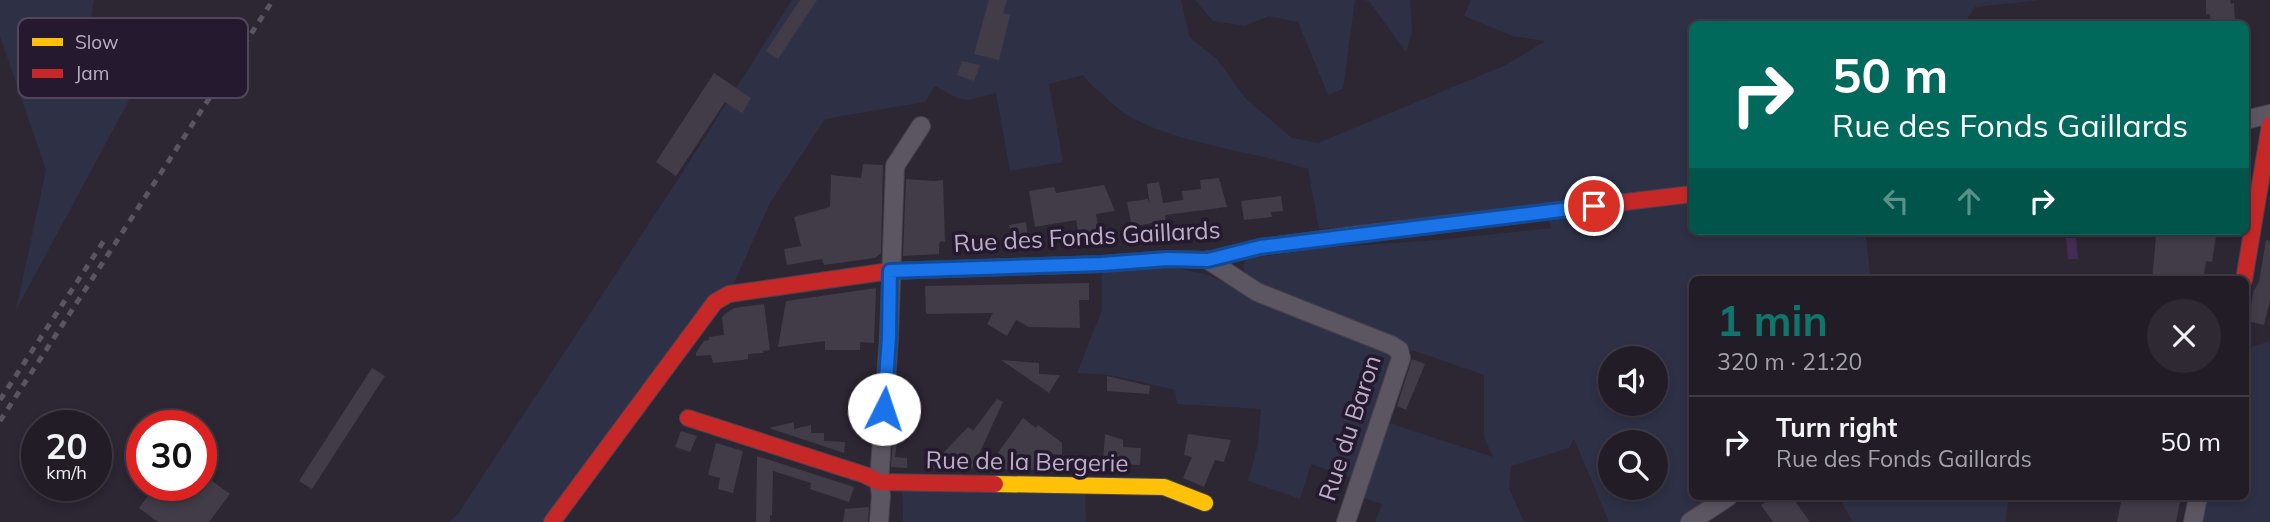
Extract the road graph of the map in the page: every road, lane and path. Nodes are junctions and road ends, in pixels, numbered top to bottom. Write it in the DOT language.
graph roads {
  1 [pos="2270,114"];
  2 [pos="2249,119"];
  3 [pos="2270,125"];
  4 [pos="921,126"];
  5 [pos="1689,194"];
  6 [pos="1208,260"];
  7 [pos="890,271"];
  8 [pos="2245,276"];
  9 [pos="688,418"];
  10 [pos="879,482"];
  11 [pos="1723,500"];
  12 [pos="2197,500"];
  13 [pos="1205,503"];
  14 [pos="552,522"];
  15 [pos="879,522"];
  16 [pos="1346,522"];
  17 [pos="1690,522"];
  18 [pos="2193,522"];
  1 -- 2 [label="street"];
  3 -- 8 [label="street"];
  4 -- 7 [label="street"];
  5 -- 6 [label="street, Rue des Fonds Gaillards"];
  6 -- 7 [label="street, Rue des Fonds Gaillards"];
  6 -- 16 [label="street, Rue du Baron"];
  7 -- 10 [label="street"];
  7 -- 14 [label="street, Rue des Fonds Gaillards"];
  9 -- 10 [label="street, Rue de la Bergerie"];
  10 -- 13 [label="street, Rue de la Bergerie"];
  10 -- 15 [label="street"];
  11 -- 17 [label="street"];
  12 -- 18 [label="street"];
}
